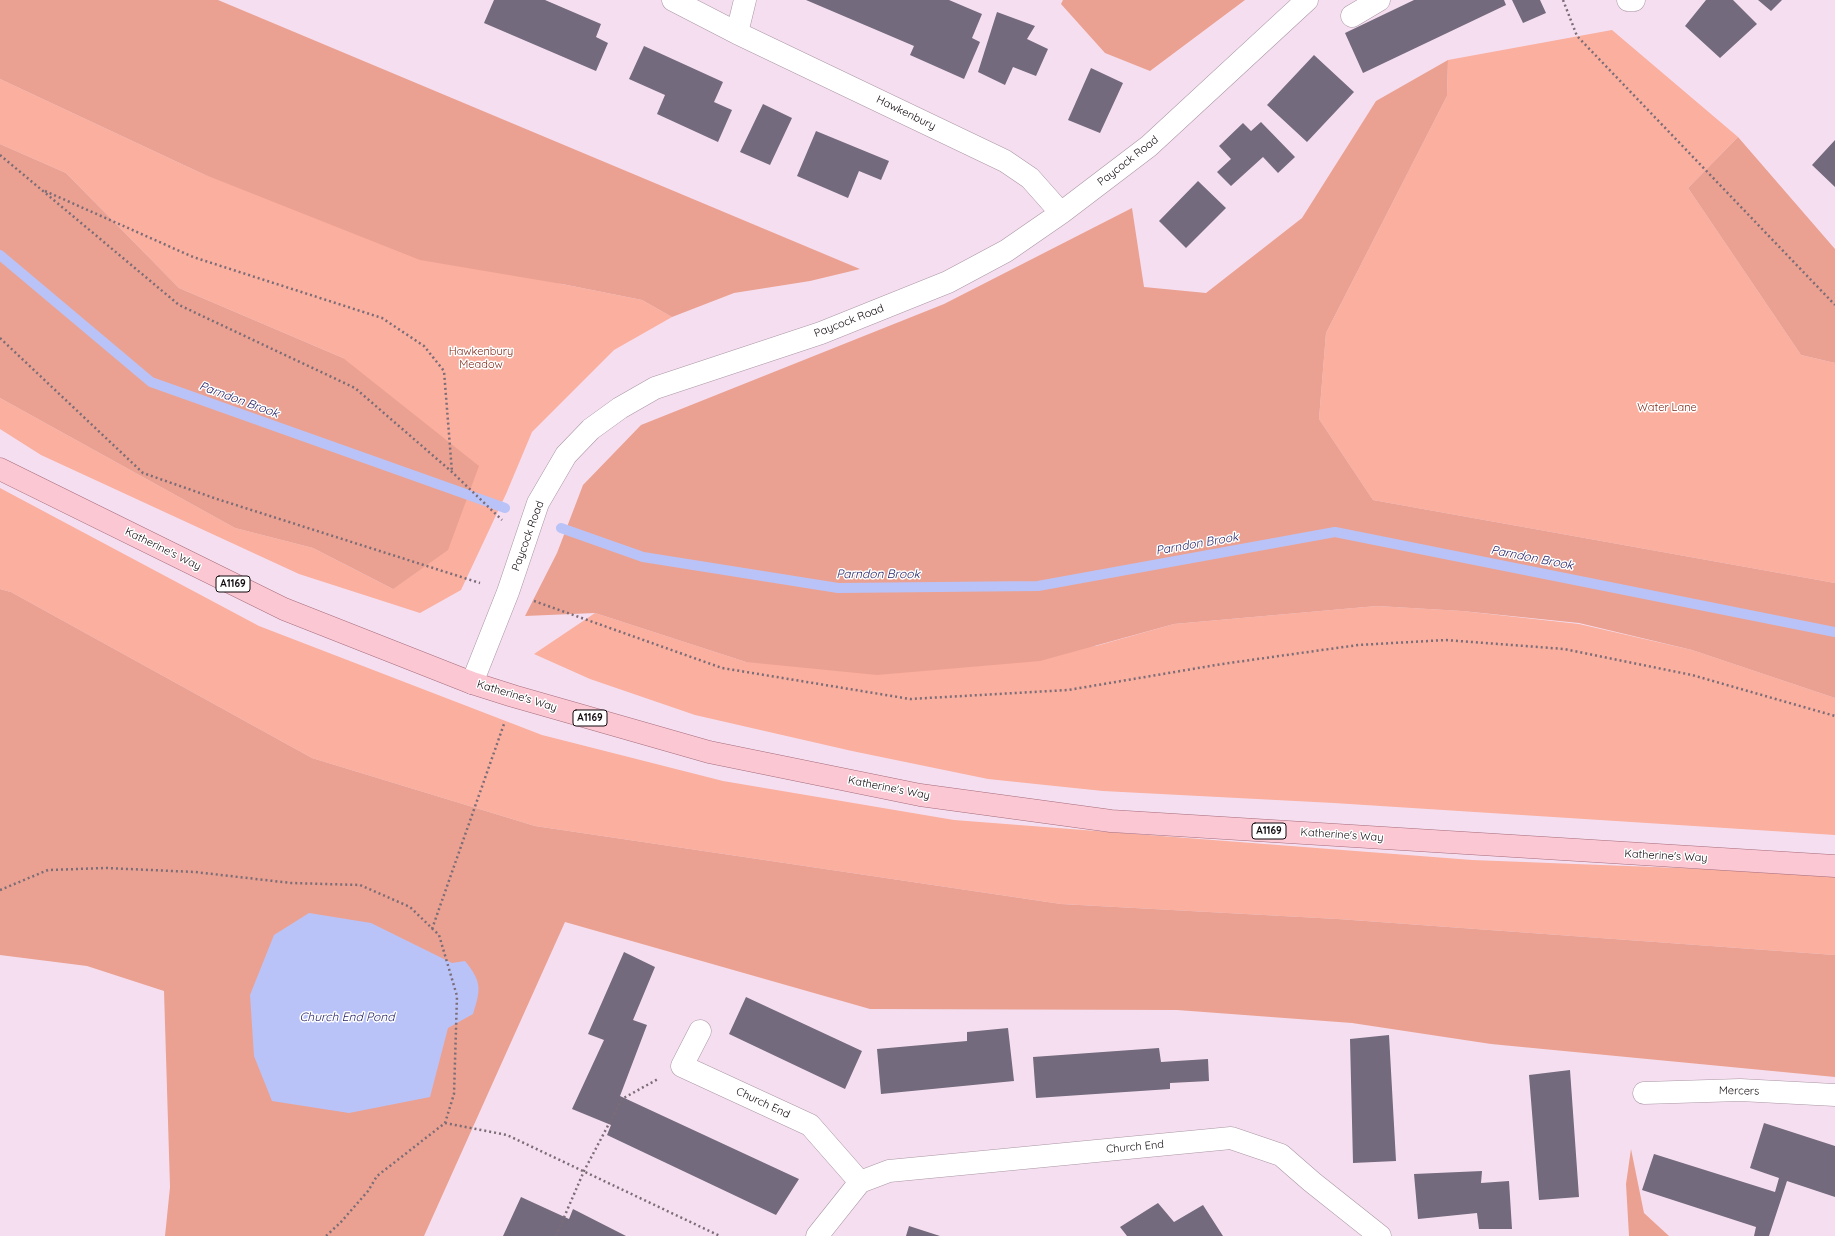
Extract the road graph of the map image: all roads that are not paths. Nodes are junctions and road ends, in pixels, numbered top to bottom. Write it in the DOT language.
graph roads {
  1 [pos="673,0"];
  2 [pos="746,0"];
  3 [pos="1307,0"];
  4 [pos="1379,0"];
  5 [pos="1628,0"];
  6 [pos="1634,0"];
  7 [pos="1352,16"];
  8 [pos="737,32"];
  9 [pos="1061,213"];
  10 [pos="0,469"];
  11 [pos="472,683"];
  12 [pos="1835,866"];
  13 [pos="700,1031"];
  14 [pos="1644,1094"];
  15 [pos="1835,1095"];
  16 [pos="860,1182"];
  17 [pos="817,1236"];
  18 [pos="1380,1236"];
  1 -- 8 [label="street, Hawkenbury"];
  2 -- 8 [label="street"];
  3 -- 9 [label="street, Paycock Road"];
  4 -- 7 [label="street"];
  5 -- 6 [label="street"];
  8 -- 9 [label="street, Hawkenbury"];
  9 -- 11 [label="street, Paycock Road"];
  10 -- 11 [label="main road, Katherine's Way / A1169"];
  11 -- 12 [label="main road, Katherine's Way / A1169"];
  13 -- 16 [label="street, Church End"];
  14 -- 15 [label="street, Mercers"];
  16 -- 17 [label="street"];
  16 -- 18 [label="street, Church End"];
}
